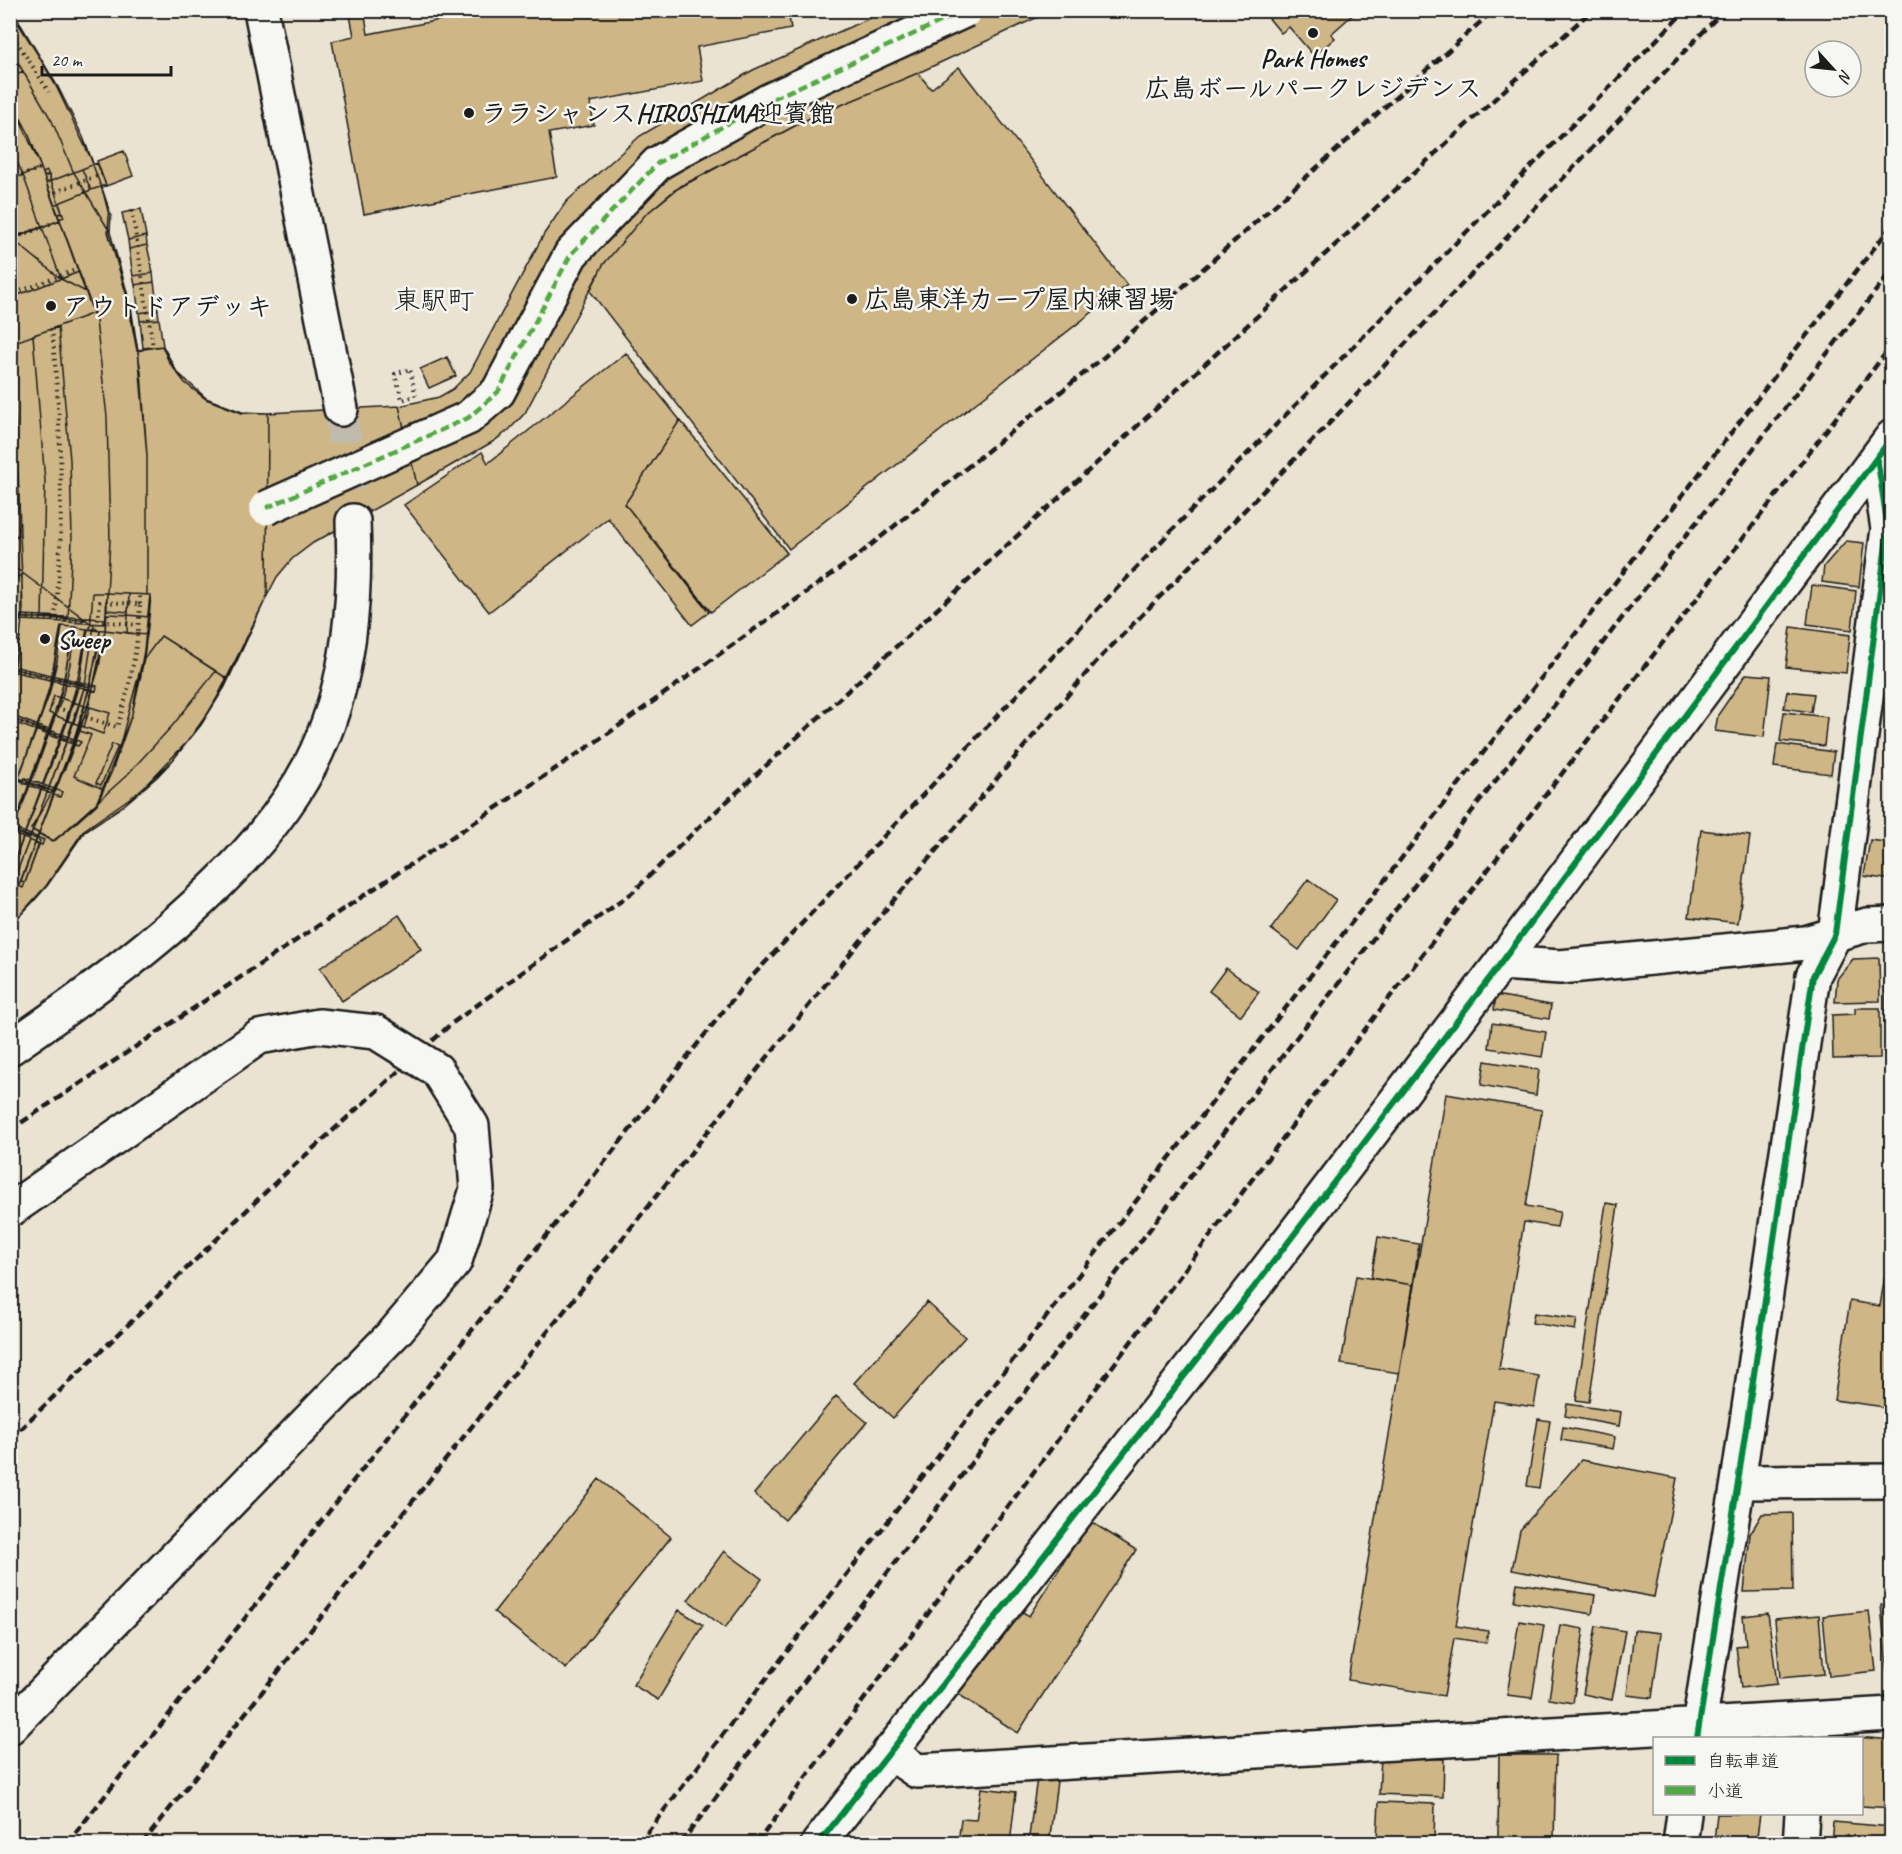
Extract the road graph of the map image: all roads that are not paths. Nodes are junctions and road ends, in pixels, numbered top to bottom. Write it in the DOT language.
graph roads {
  1 [pos="261,10"];
  2 [pos="966,10"];
  3 [pos="341,409"];
  4 [pos="1884,447"];
  5 [pos="266,508"];
  6 [pos="353,521"];
  7 [pos="1892,924"];
  8 [pos="1836,934"];
  9 [pos="1501,963"];
  10 [pos="10,1048"];
  11 [pos="10,1210"];
  12 [pos="1892,1481"];
  13 [pos="1738,1482"];
  14 [pos="1892,1714"];
  15 [pos="10,1727"];
  16 [pos="1809,1728"];
  17 [pos="1698,1731"];
  18 [pos="890,1752"];
  19 [pos="1684,1815"];
  20 [pos="1802,1815"];
  21 [pos="818,1844"];
  22 [pos="1680,1844"];
  23 [pos="1800,1844"];
  1 -- 3 [label="street"];
  2 -- 5 [label="street, bridge"];
  4 -- 8 [label="street"];
  4 -- 9 [label="street"];
  6 -- 10 [label="street"];
  7 -- 8 [label="street"];
  8 -- 9 [label="street"];
  8 -- 13 [label="street"];
  9 -- 18 [label="street"];
  11 -- 15 [label="street, bridge"];
  12 -- 13 [label="street"];
  13 -- 17 [label="street"];
  14 -- 16 [label="street"];
  16 -- 17 [label="street"];
  17 -- 18 [label="street"];
  18 -- 21 [label="street"];
  19 -- 22 [label="street"];
  20 -- 23 [label="street"];
}
